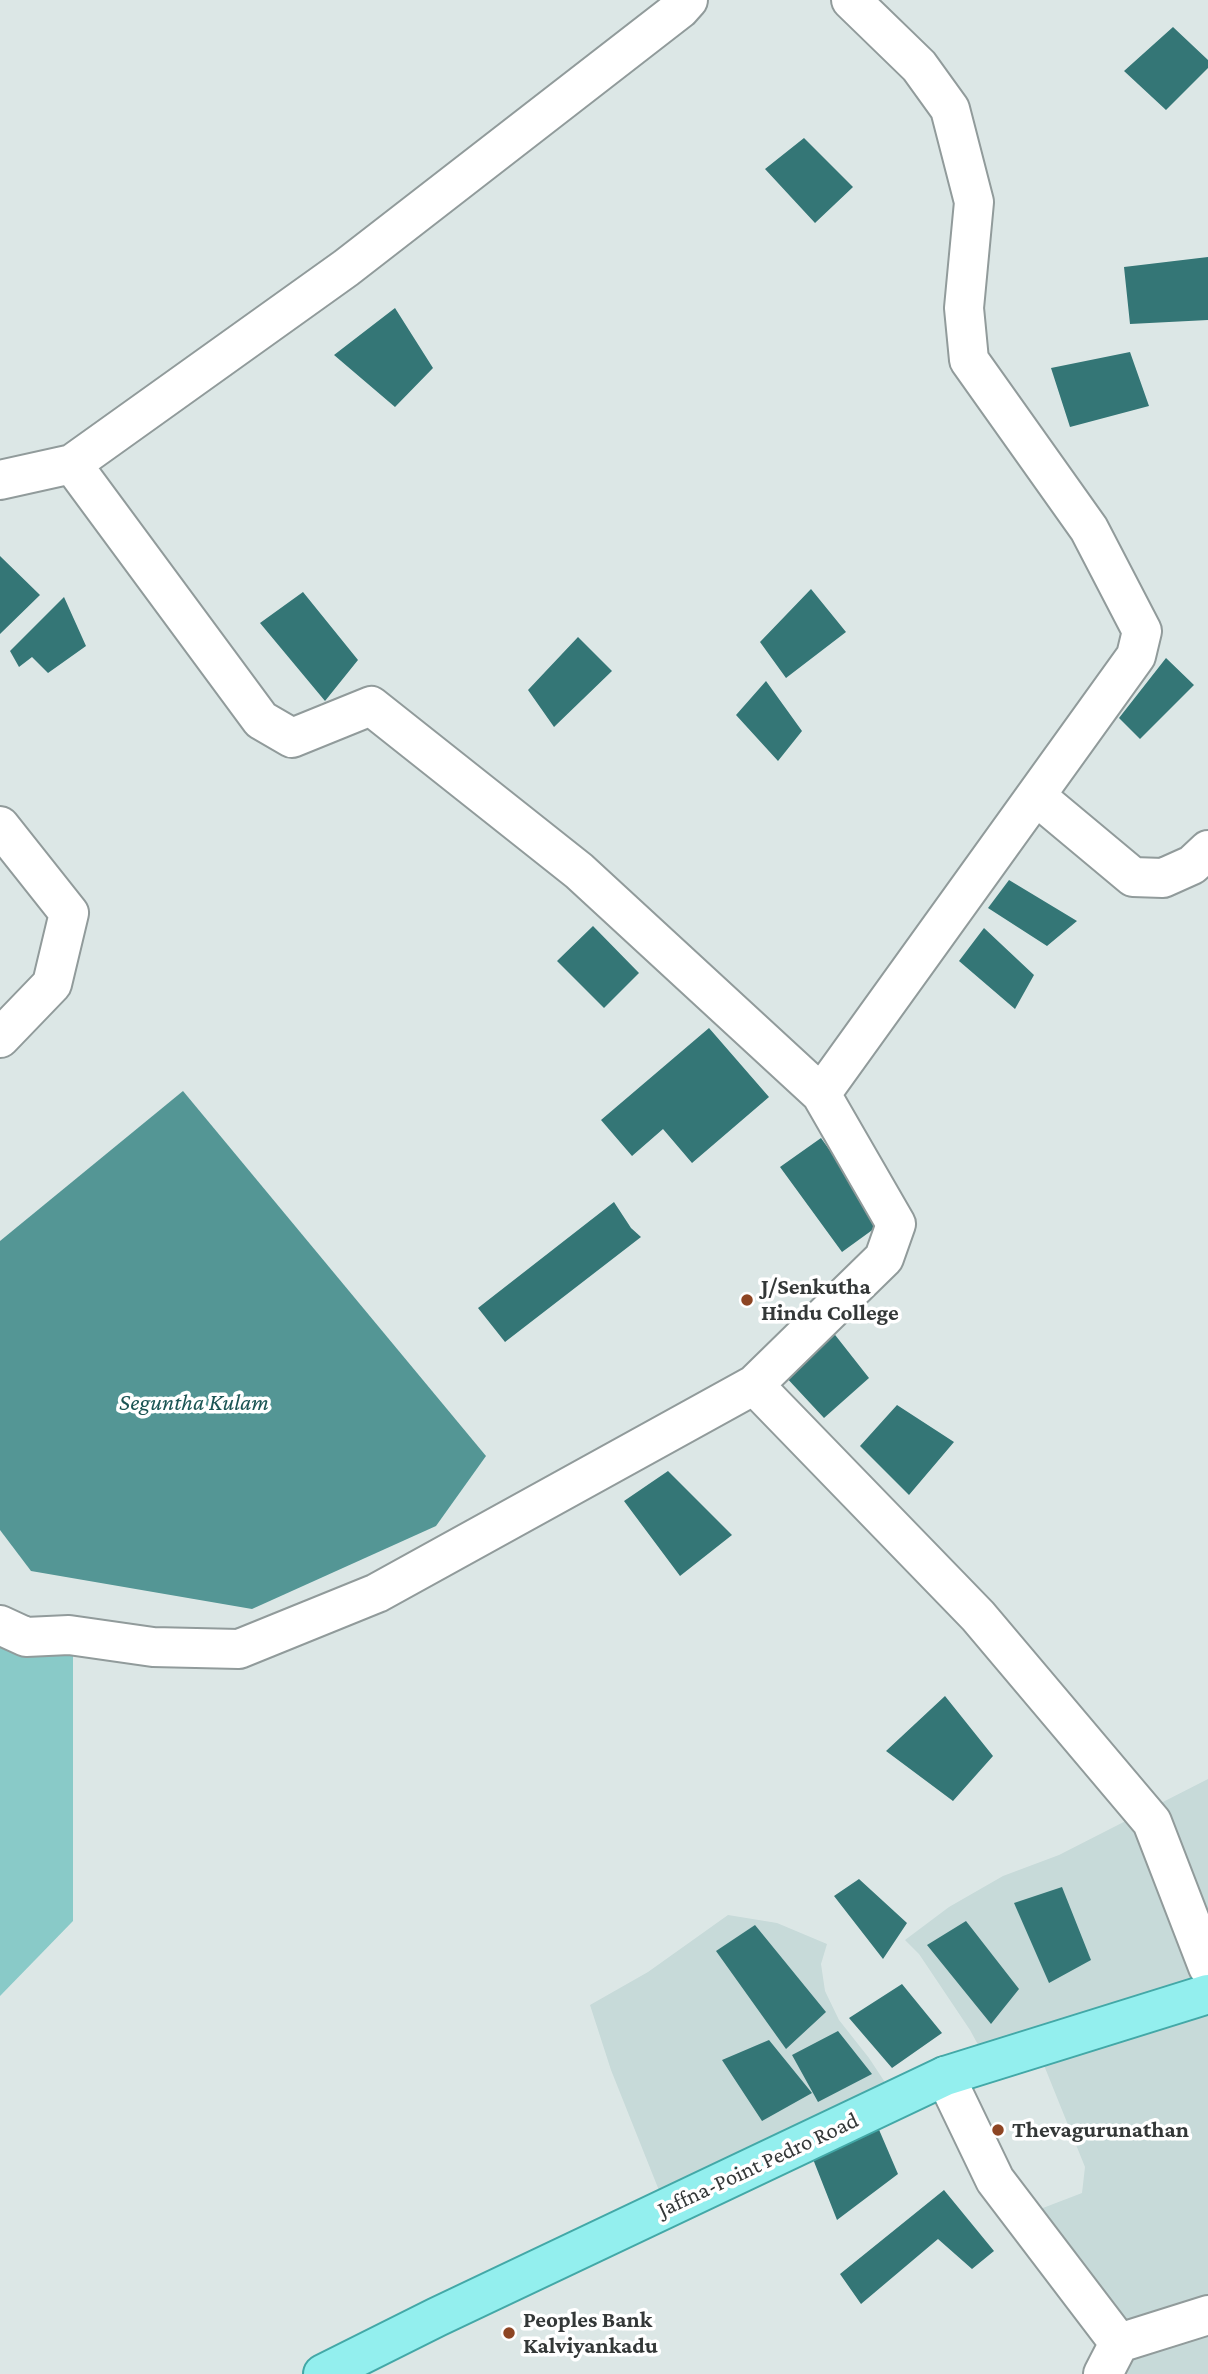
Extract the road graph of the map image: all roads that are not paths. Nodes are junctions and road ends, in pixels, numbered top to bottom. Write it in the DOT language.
graph roads {
  1 [pos="688,0"];
  2 [pos="851,0"];
  3 [pos="72,464"];
  4 [pos="0,480"];
  5 [pos="1036,796"];
  6 [pos="0,826"];
  7 [pos="1208,850"];
  8 [pos="0,1038"];
  9 [pos="821,1094"];
  10 [pos="754,1385"];
  11 [pos="0,1625"];
  12 [pos="1208,1967"];
  13 [pos="1208,1994"];
  14 [pos="945,2076"];
  15 [pos="1208,2315"];
  16 [pos="1111,2359"];
  17 [pos="323,2374"];
  1 -- 3 [label="street"];
  2 -- 5 [label="street"];
  3 -- 4 [label="street"];
  3 -- 9 [label="street"];
  5 -- 7 [label="street"];
  5 -- 9 [label="street"];
  6 -- 8 [label="street"];
  9 -- 10 [label="street"];
  10 -- 11 [label="street"];
  10 -- 12 [label="street"];
  13 -- 14 [label="main road, Jaffna-Point Pedro Road"];
  14 -- 16 [label="street"];
  14 -- 17 [label="main road, Jaffna-Point Pedro Road"];
  15 -- 16 [label="street"];
}
